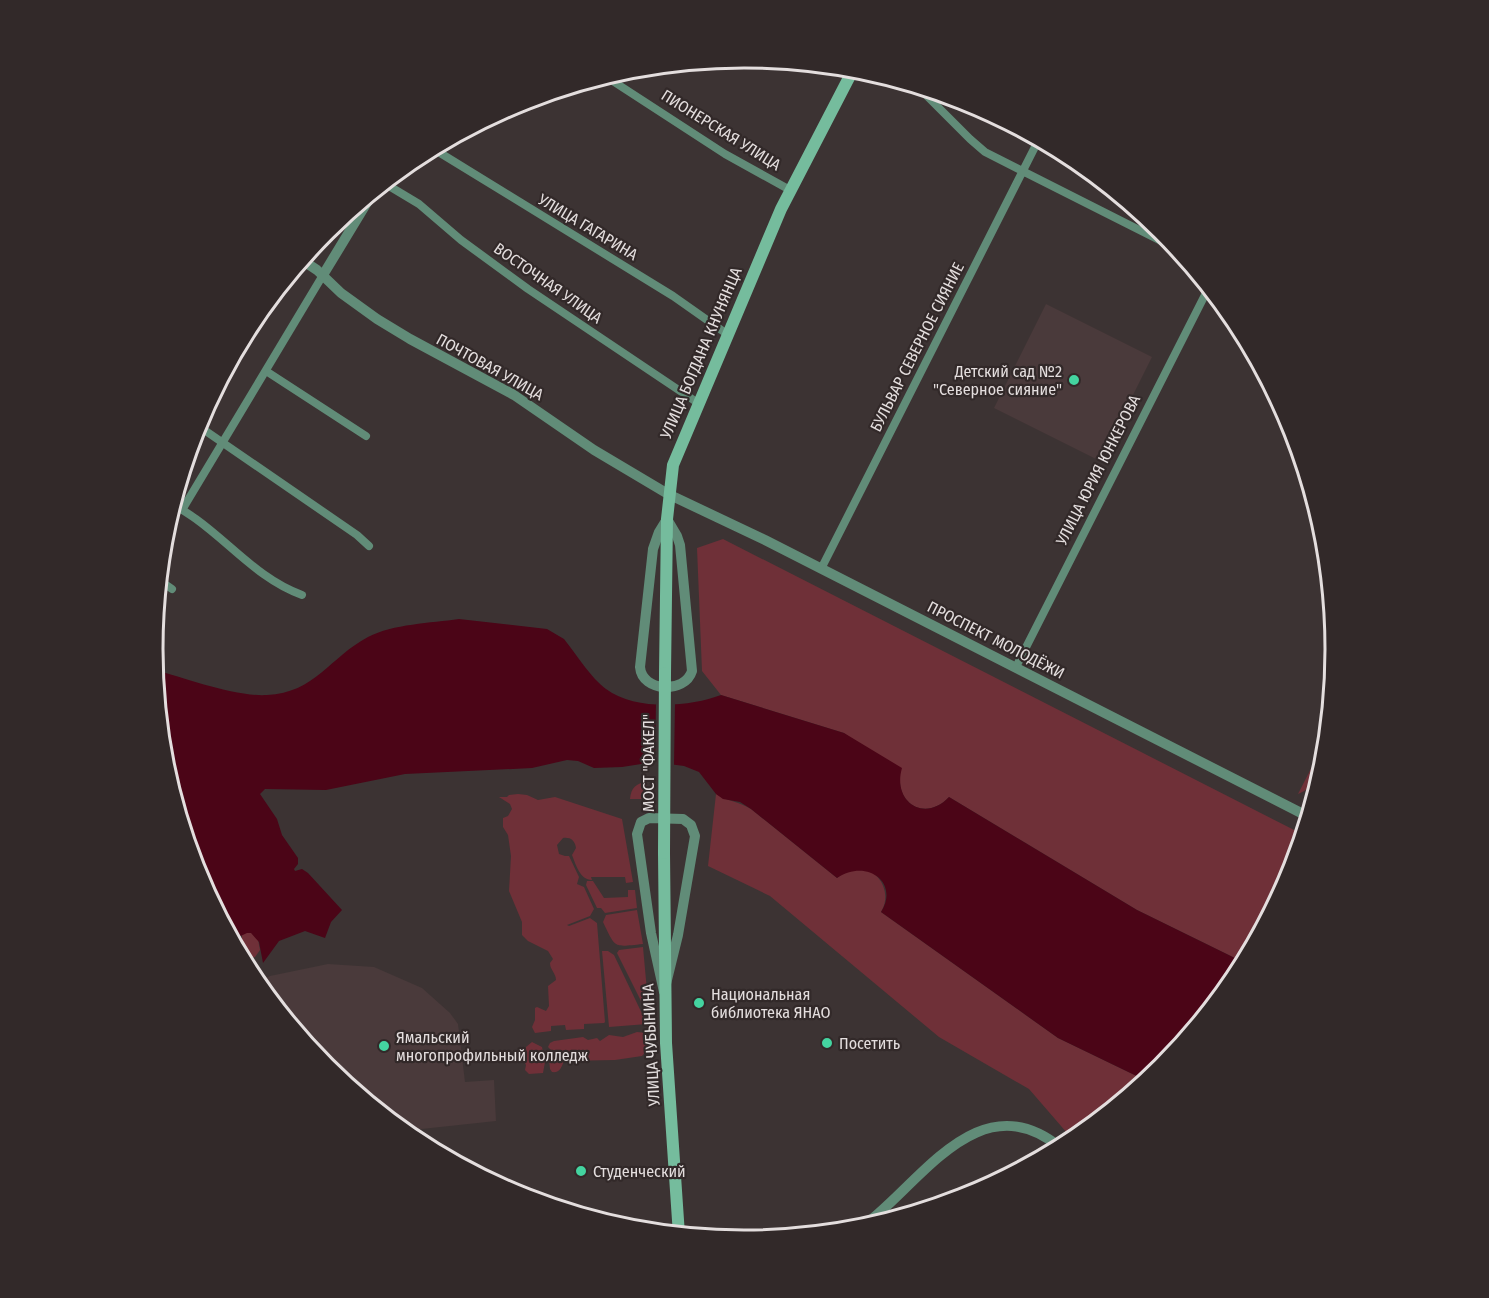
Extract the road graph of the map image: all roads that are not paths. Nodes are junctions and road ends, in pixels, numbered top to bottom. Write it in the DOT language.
graph roads {
  1 [pos="849,77"];
  2 [pos="615,82"];
  3 [pos="928,97"];
  4 [pos="1036,146"];
  5 [pos="441,153"];
  6 [pos="1023,172"];
  7 [pos="392,188"];
  8 [pos="790,190"];
  9 [pos="361,212"];
  10 [pos="1157,239"];
  11 [pos="308,265"];
  12 [pos="323,275"];
  13 [pos="1205,294"];
  14 [pos="727,334"];
  15 [pos="266,371"];
  16 [pos="698,404"];
  17 [pos="205,430"];
  18 [pos="366,436"];
  19 [pos="224,442"];
  20 [pos="668,494"];
  21 [pos="182,510"];
  22 [pos="667,519"];
  23 [pos="369,546"];
  24 [pos="821,569"];
  25 [pos="167,585"];
  26 [pos="172,589"];
  27 [pos="302,595"];
  28 [pos="1016,667"];
  29 [pos="665,674"];
  30 [pos="1302,813"];
  31 [pos="664,853"];
  32 [pos="664,992"];
  33 [pos="1052,1142"];
  34 [pos="883,1209"];
  35 [pos="876,1215"];
  36 [pos="879,1215"];
  37 [pos="679,1227"];
  1 -- 8 [label="main road, УЛИЦА БОГДАНА КНУНЯНЦА"];
  2 -- 8 [label="street, ПИОНЕРСКАЯ УЛИЦА"];
  3 -- 6 [label="street"];
  4 -- 6 [label="street, БУЛЬВАР СЕВЕРНОЕ СИЯНИЕ"];
  5 -- 14 [label="street, УЛИЦА ГАГАРИНА"];
  6 -- 10 [label="street"];
  6 -- 24 [label="street, БУЛЬВАР СЕВЕРНОЕ СИЯНИЕ"];
  7 -- 16 [label="street, ВОСТОЧНАЯ УЛИЦА"];
  8 -- 14 [label="main road, УЛИЦА БОГДАНА КНУНЯНЦА"];
  9 -- 12 [label="street"];
  11 -- 12 [label="street, ПОЧТОВАЯ УЛИЦА"];
  12 -- 15 [label="street"];
  12 -- 20 [label="street, ПОЧТОВАЯ УЛИЦА"];
  13 -- 28 [label="street, УЛИЦА ЮРИЯ ЮНКЕРОВА"];
  14 -- 16 [label="main road, УЛИЦА БОГДАНА КНУНЯНЦА"];
  15 -- 18 [label="street"];
  15 -- 19 [label="street"];
  16 -- 20 [label="main road, УЛИЦА БОГДАНА КНУНЯНЦА"];
  17 -- 19 [label="street"];
  19 -- 21 [label="street"];
  19 -- 23 [label="street"];
  20 -- 22 [label="main road, УЛИЦА БОГДАНА КНУНЯНЦА"];
  20 -- 24 [label="street, ПРОСПЕКТ МОЛОДЁЖИ"];
  21 -- 27 [label="street"];
  22 -- 22 [label="street"];
  22 -- 29 [label="main road, УЛИЦА БОГДАНА КНУНЯНЦА"];
  24 -- 28 [label="street, ПРОСПЕКТ МОЛОДЁЖИ"];
  25 -- 26 [label="street"];
  28 -- 30 [label="street, ПРОСПЕКТ МОЛОДЁЖИ"];
  29 -- 31 [label="main road, МОСТ \"ФАКЕЛ\", bridge"];
  31 -- 32 [label="main road, УЛИЦА ЧУБЫНИНА"];
  32 -- 32 [label="street"];
  32 -- 37 [label="main road, УЛИЦА ЧУБЫНИНА"];
  33 -- 34 [label="street"];
  34 -- 35 [label="street"];
  34 -- 36 [label="street"];
}
